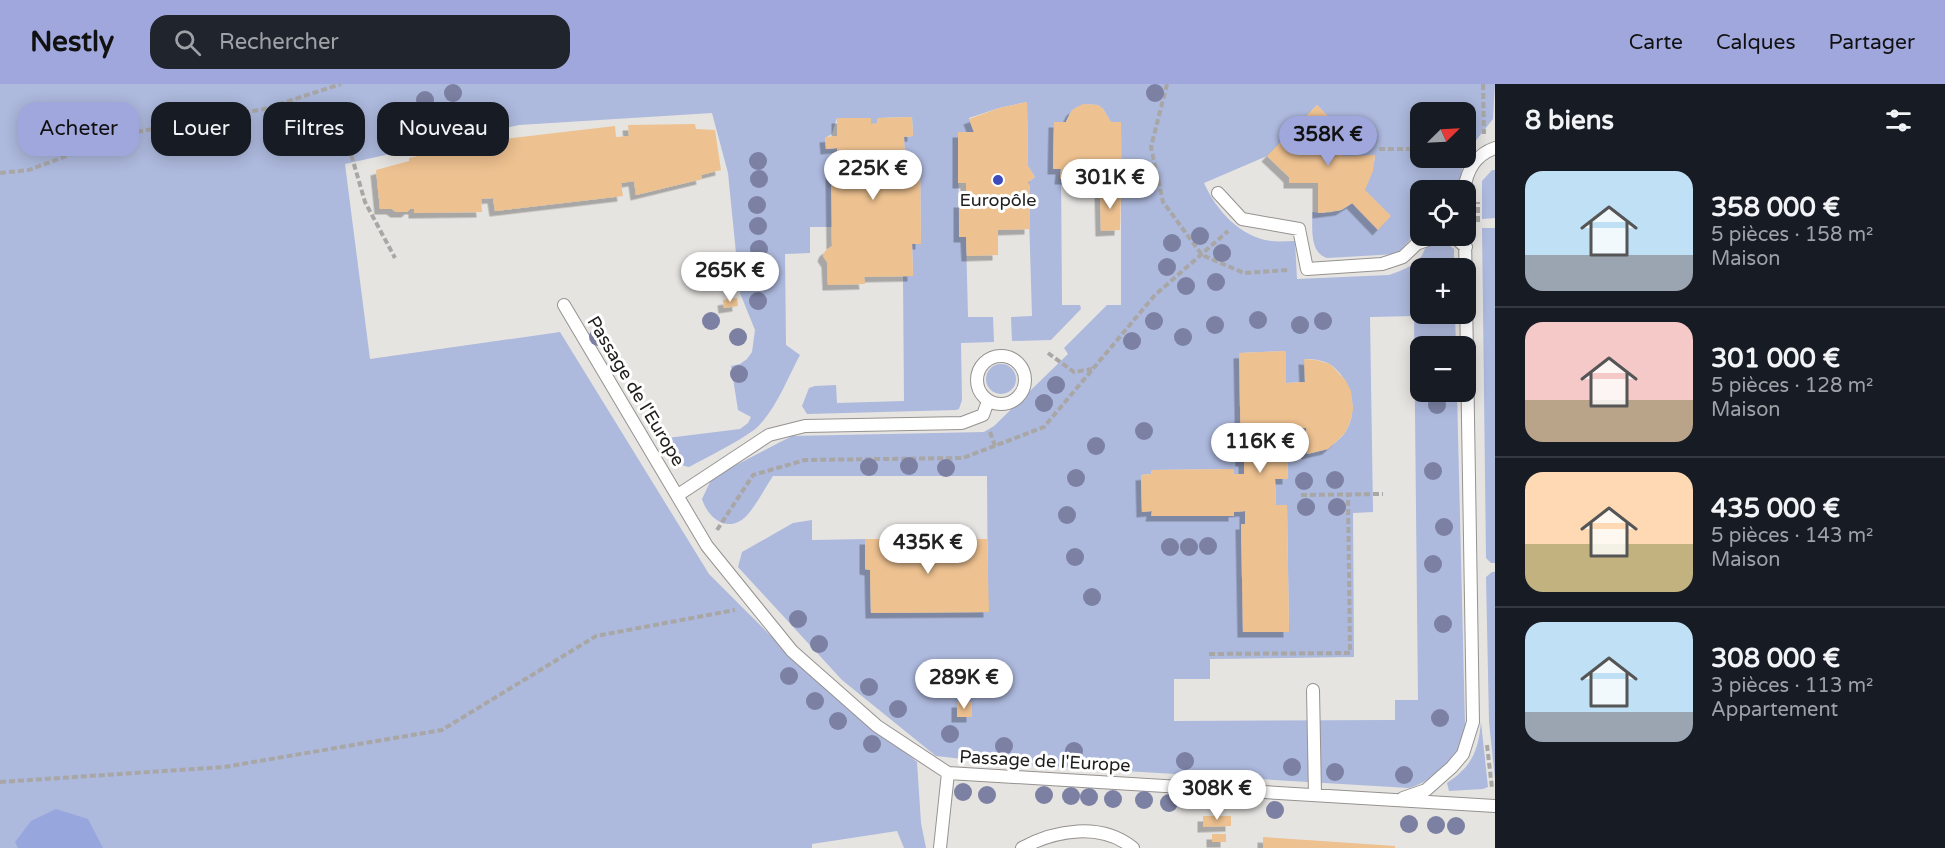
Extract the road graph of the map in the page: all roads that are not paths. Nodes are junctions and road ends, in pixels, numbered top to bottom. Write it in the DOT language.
graph roads {
  1 [pos="1495,148"];
  2 [pos="1466,180"];
  3 [pos="1218,193"];
  4 [pos="1414,246"];
  5 [pos="1466,246"];
  6 [pos="564,305"];
  7 [pos="988,401"];
  8 [pos="678,495"];
  9 [pos="1313,690"];
  10 [pos="948,773"];
  11 [pos="1315,795"];
  12 [pos="1398,800"];
  13 [pos="1495,806"];
  14 [pos="940,848"];
  15 [pos="1022,848"];
  16 [pos="1133,848"];
  1 -- 2 [label="lane"];
  3 -- 4 [label="lane"];
  5 -- 12 [label="lane"];
  6 -- 8 [label="lane, Passage de l'Europe"];
  7 -- 7 [label="lane"];
  7 -- 8 [label="lane, Passage de l'Europe"];
  8 -- 10 [label="lane, Passage de l'Europe"];
  9 -- 11 [label="lane"];
  10 -- 11 [label="lane, Passage de l'Europe"];
  10 -- 14 [label="lane"];
  11 -- 12 [label="lane, Passage de l'Europe"];
  12 -- 13 [label="lane, Passage de l'Europe"];
  15 -- 16 [label="lane"];
}
